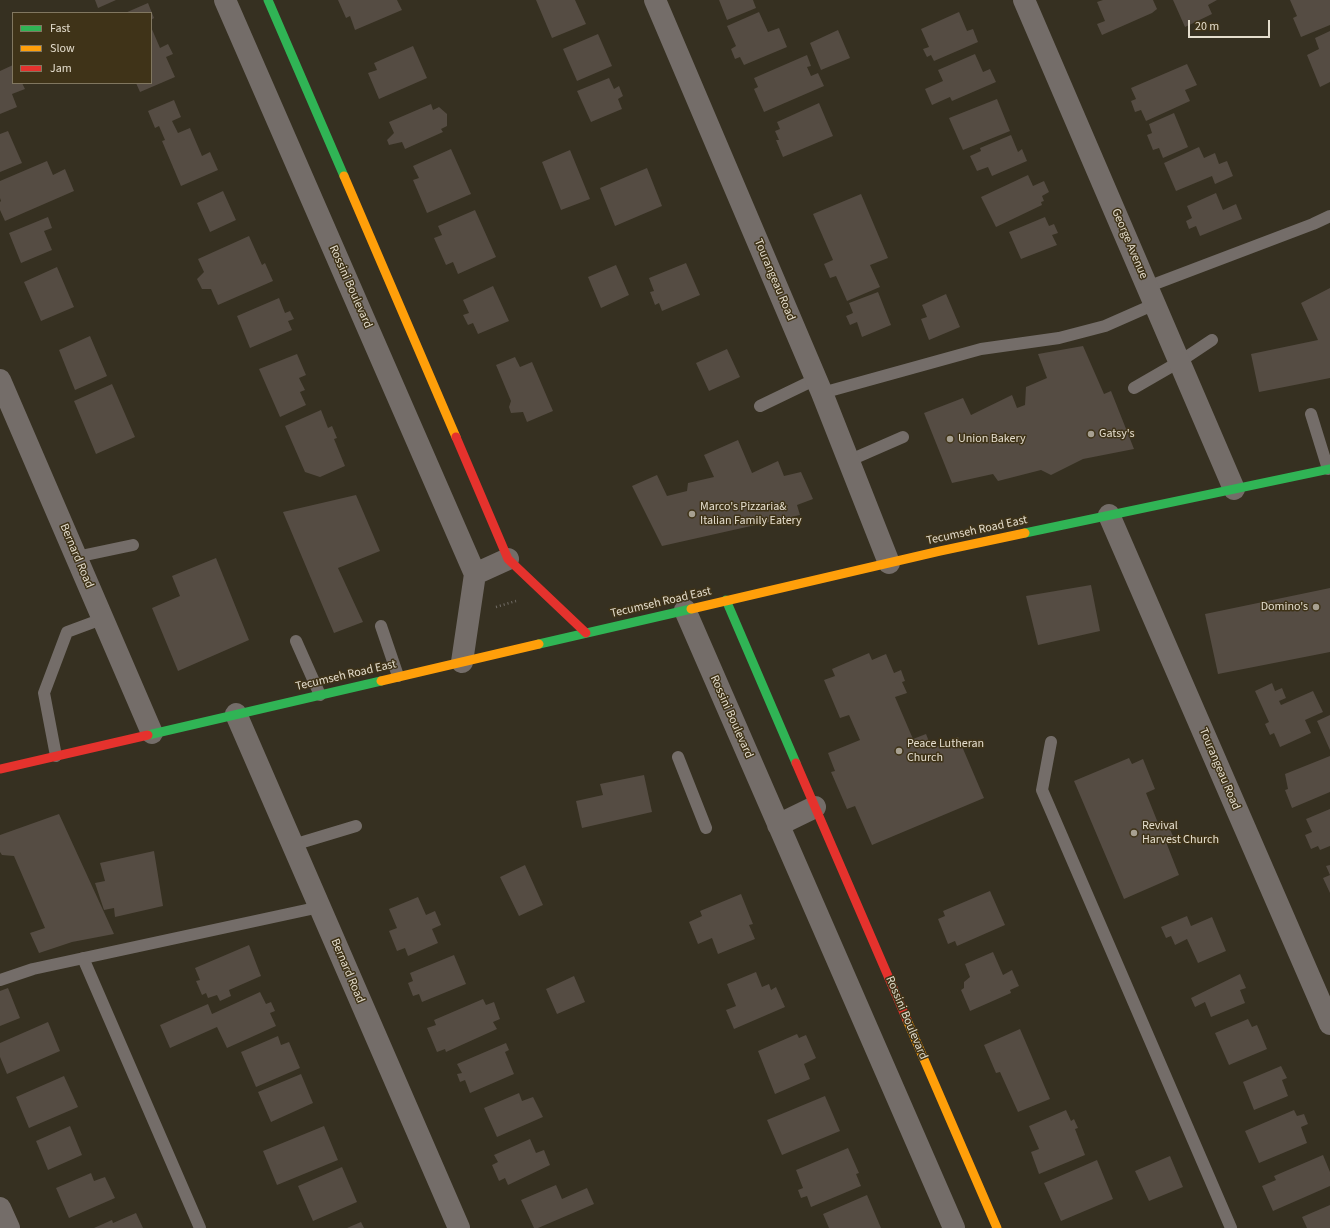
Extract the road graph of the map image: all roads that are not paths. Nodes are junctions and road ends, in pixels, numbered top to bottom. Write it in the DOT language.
graph roads {
  1 [pos="225,0"];
  2 [pos="268,0"];
  3 [pos="655,0"];
  4 [pos="1024,0"];
  5 [pos="1330,216"];
  6 [pos="1151,295"];
  7 [pos="1212,340"];
  8 [pos="1179,362"];
  9 [pos="0,380"];
  10 [pos="819,386"];
  11 [pos="1134,388"];
  12 [pos="760,406"];
  13 [pos="1311,414"];
  14 [pos="902,437"];
  15 [pos="848,461"];
  16 [pos="1329,469"];
  17 [pos="1234,489"];
  18 [pos="1109,515"];
  19 [pos="133,545"];
  20 [pos="76,557"];
  21 [pos="508,559"];
  22 [pos="889,563"];
  23 [pos="475,574"];
  24 [pos="726,600"];
  25 [pos="684,610"];
  26 [pos="102,619"];
  27 [pos="380,626"];
  28 [pos="586,633"];
  29 [pos="296,641"];
  30 [pos="462,662"];
  31 [pos="398,676"];
  32 [pos="320,695"];
  33 [pos="236,714"];
  34 [pos="152,733"];
  35 [pos="1051,742"];
  36 [pos="56,756"];
  37 [pos="678,757"];
  38 [pos="0,769"];
  39 [pos="815,807"];
  40 [pos="778,825"];
  41 [pos="356,826"];
  42 [pos="706,828"];
  43 [pos="293,845"];
  44 [pos="320,907"];
  45 [pos="83,958"];
  46 [pos="0,980"];
  47 [pos="1330,1024"];
  48 [pos="0,1208"];
  49 [pos="9,1228"];
  50 [pos="200,1228"];
  51 [pos="459,1228"];
  52 [pos="954,1228"];
  53 [pos="997,1228"];
  54 [pos="1231,1228"];
  1 -- 23 [label="street, Rossini Boulevard"];
  2 -- 21 [label="main road"];
  3 -- 10 [label="street, Tourangeau Road"];
  4 -- 6 [label="street, George Avenue"];
  5 -- 6 [label="lane"];
  6 -- 8 [label="street, George Avenue"];
  6 -- 10 [label="lane"];
  7 -- 8 [label="lane"];
  8 -- 11 [label="lane"];
  8 -- 17 [label="street, George Avenue"];
  9 -- 20 [label="street, Bernard Road"];
  10 -- 12 [label="lane"];
  10 -- 15 [label="street, Tourangeau Road"];
  13 -- 16 [label="lane"];
  14 -- 15 [label="lane"];
  15 -- 22 [label="street, Tourangeau Road"];
  16 -- 17 [label="main road, Tecumseh Road East"];
  17 -- 18 [label="main road, Tecumseh Road East"];
  18 -- 22 [label="main road, Tecumseh Road East"];
  18 -- 47 [label="street, Tourangeau Road"];
  19 -- 20 [label="lane"];
  20 -- 26 [label="street, Bernard Road"];
  21 -- 23 [label="street"];
  21 -- 28 [label="main road"];
  22 -- 24 [label="main road, Tecumseh Road East"];
  23 -- 30 [label="street"];
  24 -- 25 [label="main road, Tecumseh Road East"];
  24 -- 39 [label="main road, Rossini Boulevard"];
  25 -- 28 [label="main road, Tecumseh Road East"];
  25 -- 40 [label="street, Rossini Boulevard"];
  26 -- 34 [label="street, Bernard Road"];
  26 -- 36 [label="lane"];
  27 -- 31 [label="lane"];
  28 -- 30 [label="main road, Tecumseh Road East"];
  29 -- 32 [label="lane"];
  30 -- 31 [label="main road, Tecumseh Road East"];
  31 -- 32 [label="main road, Tecumseh Road East"];
  32 -- 33 [label="main road, Tecumseh Road East"];
  33 -- 34 [label="main road, Tecumseh Road East"];
  33 -- 43 [label="street, Bernard Road"];
  34 -- 36 [label="main road, Tecumseh Road East"];
  35 -- 54 [label="lane"];
  36 -- 38 [label="main road, Tecumseh Road East"];
  37 -- 42 [label="lane"];
  39 -- 40 [label="street"];
  39 -- 53 [label="main road, Rossini Boulevard"];
  40 -- 52 [label="street, Rossini Boulevard"];
  41 -- 43 [label="lane"];
  43 -- 44 [label="street, Bernard Road"];
  44 -- 45 [label="lane"];
  44 -- 51 [label="street, Bernard Road"];
  45 -- 46 [label="lane"];
  45 -- 50 [label="lane"];
  48 -- 49 [label="street"];
}
